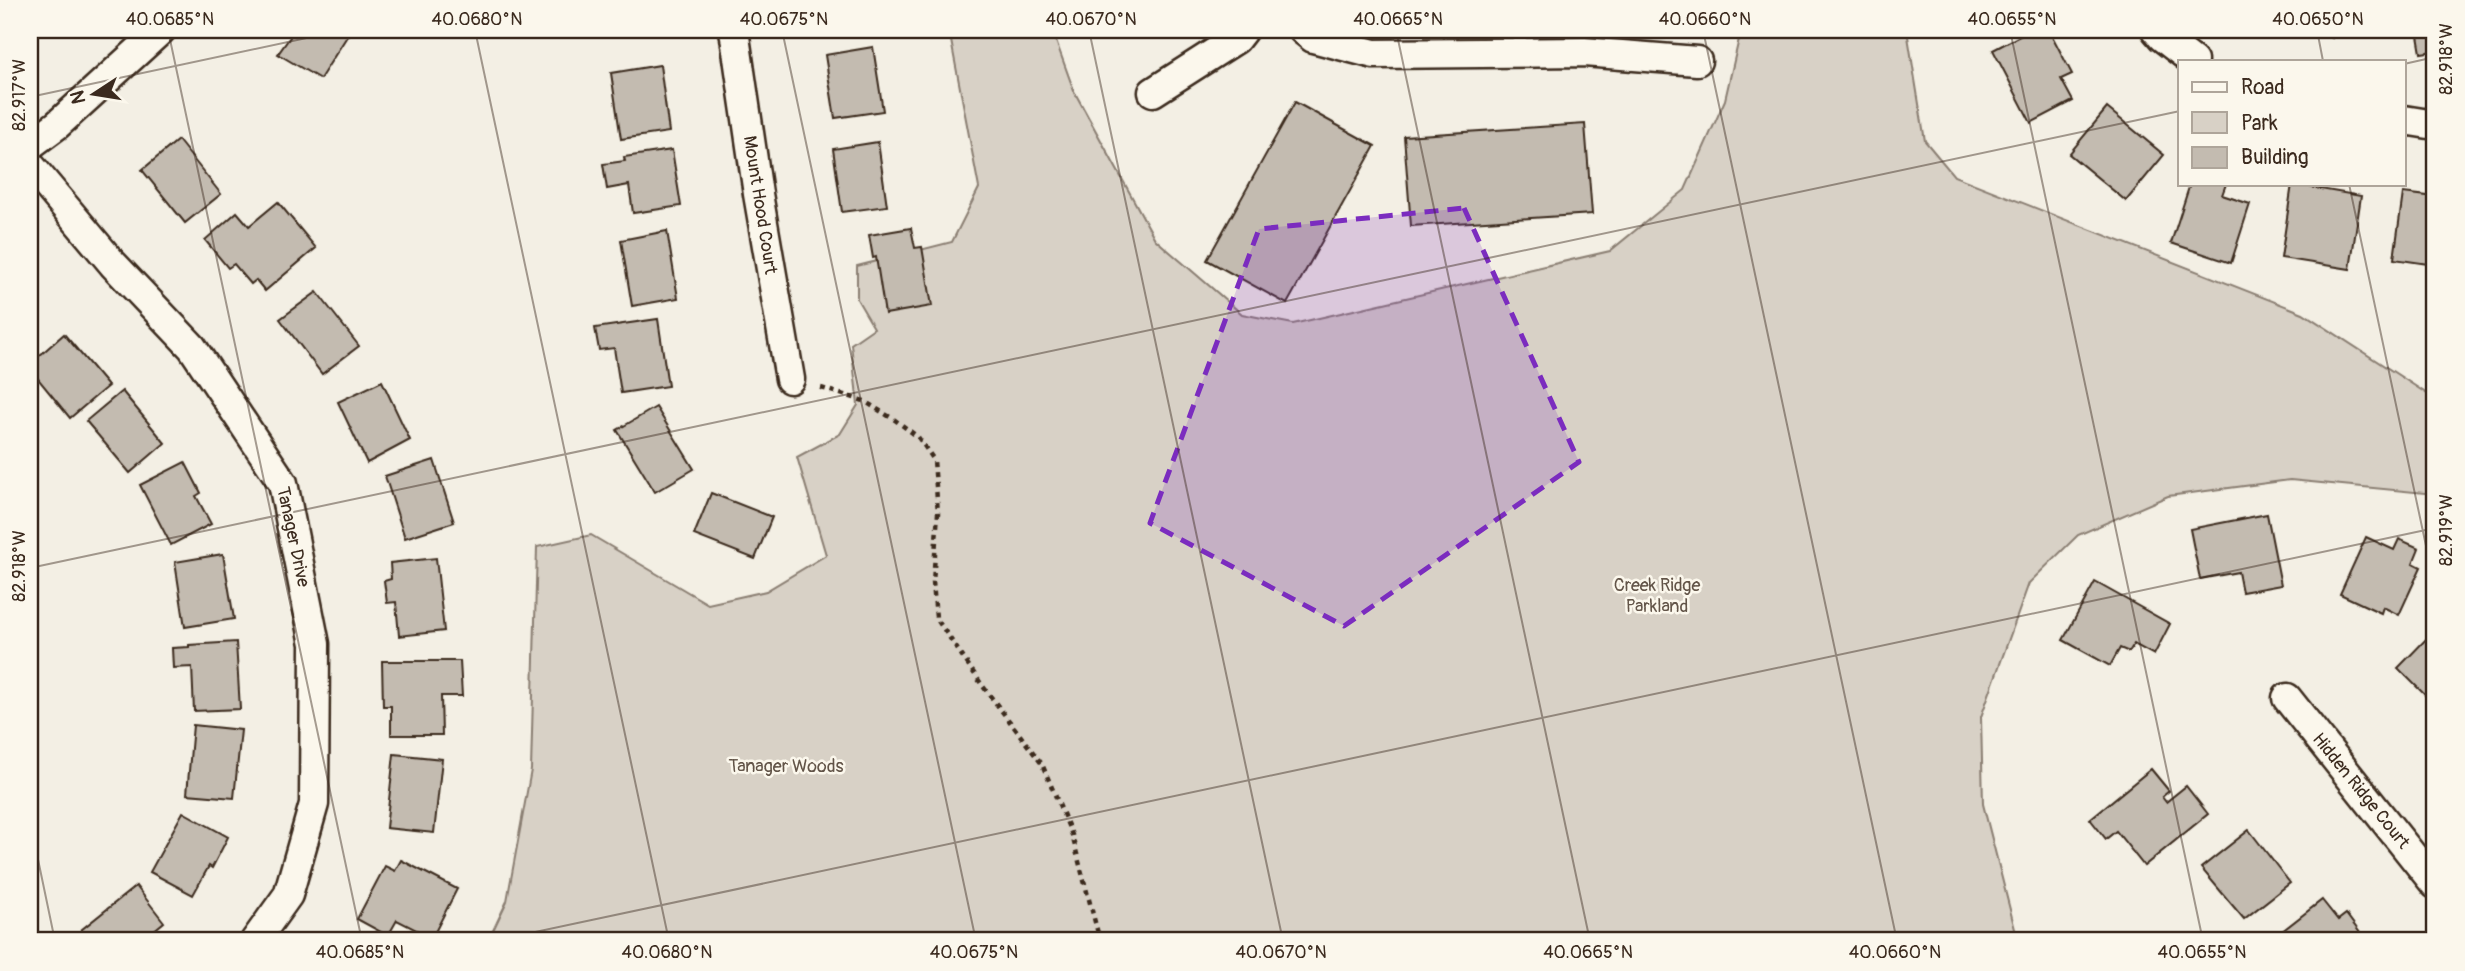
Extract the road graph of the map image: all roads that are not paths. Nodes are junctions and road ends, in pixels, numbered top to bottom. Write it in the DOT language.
graph roads {
  1 [pos="161,30"];
  2 [pos="734,30"];
  3 [pos="1243,30"];
  4 [pos="1303,30"];
  5 [pos="2159,33"];
  6 [pos="2192,60"];
  7 [pos="1697,61"];
  8 [pos="1153,92"];
  9 [pos="2406,120"];
  10 [pos="2435,125"];
  11 [pos="30,145"];
  12 [pos="30,165"];
  13 [pos="789,379"];
  14 [pos="2287,698"];
  15 [pos="2435,884"];
  16 [pos="255,941"];
  1 -- 11 [label="street"];
  2 -- 13 [label="street, Mount Hood Court"];
  3 -- 8 [label="street"];
  4 -- 7 [label="street"];
  5 -- 6 [label="street"];
  9 -- 10 [label="street"];
  12 -- 16 [label="street, Tanager Drive"];
  14 -- 15 [label="street, Hidden Ridge Court"];
}
